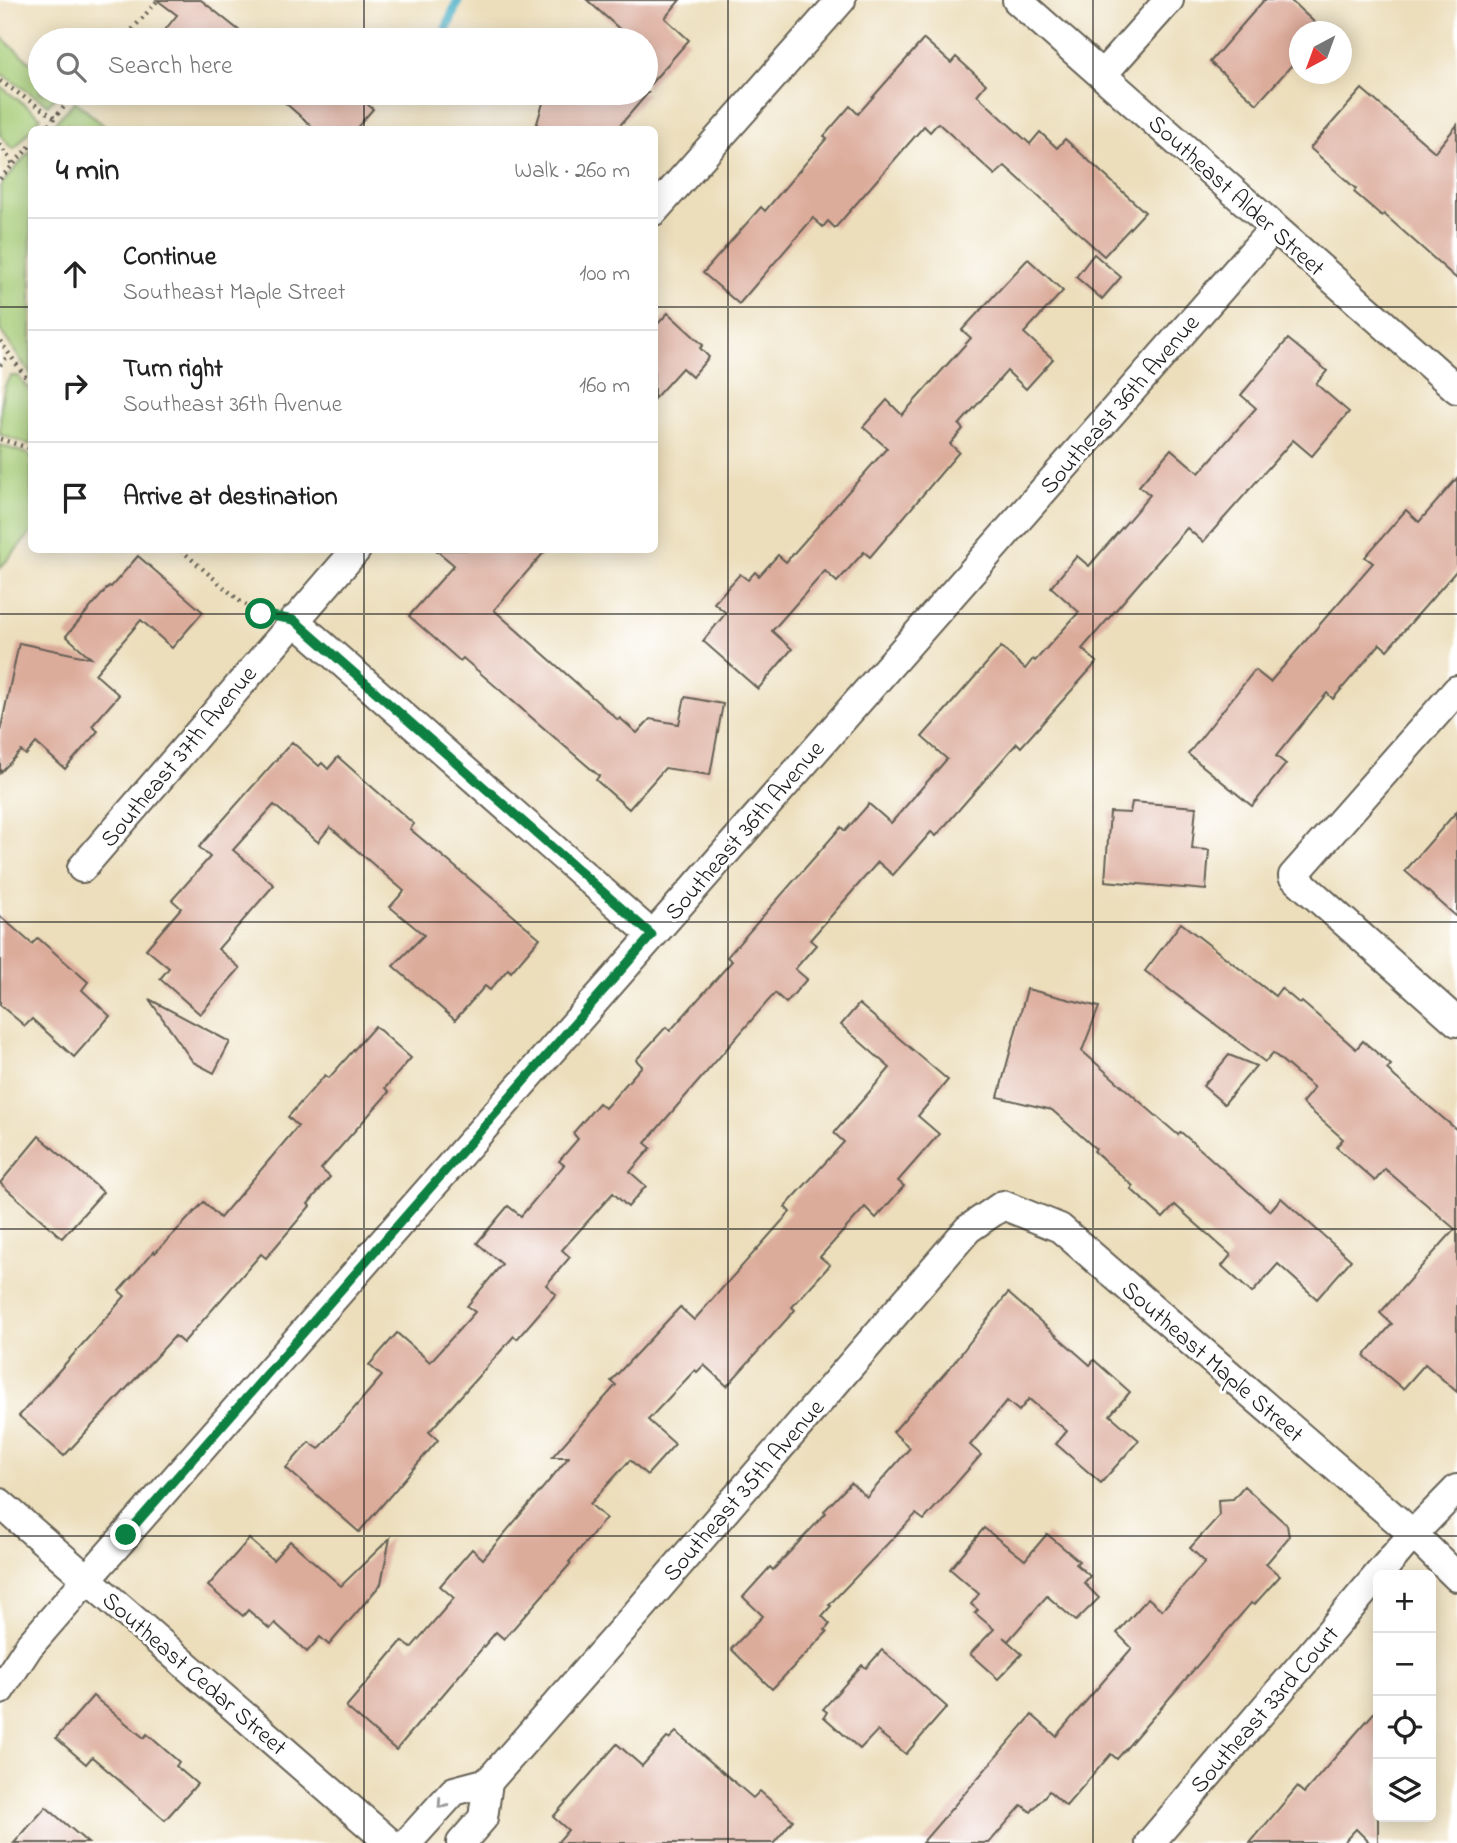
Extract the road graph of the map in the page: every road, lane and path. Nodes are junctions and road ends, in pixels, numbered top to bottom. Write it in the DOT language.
graph roads {
  1 [pos="159,0"];
  2 [pos="841,0"];
  3 [pos="1017,0"];
  4 [pos="1168,0"];
  5 [pos="134,28"];
  6 [pos="1102,75"];
  7 [pos="0,81"];
  8 [pos="28,100"];
  9 [pos="36,105"];
  10 [pos="66,105"];
  11 [pos="55,118"];
  12 [pos="48,126"];
  13 [pos="0,144"];
  14 [pos="28,148"];
  15 [pos="13,164"];
  16 [pos="0,179"];
  17 [pos="658,206"];
  18 [pos="1274,228"];
  19 [pos="0,341"];
  20 [pos="9,355"];
  21 [pos="0,365"];
  22 [pos="28,381"];
  23 [pos="1457,389"];
  24 [pos="0,439"];
  25 [pos="28,448"];
  26 [pos="184,553"];
  27 [pos="353,553"];
  28 [pos="294,620"];
  29 [pos="1457,690"];
  30 [pos="82,869"];
  31 [pos="652,935"];
  32 [pos="1457,1022"];
  33 [pos="1003,1205"];
  34 [pos="1457,1489"];
  35 [pos="0,1503"];
  36 [pos="1413,1534"];
  37 [pos="1382,1570"];
  38 [pos="1457,1577"];
  39 [pos="87,1579"];
  40 [pos="1373,1581"];
  41 [pos="0,1690"];
  42 [pos="488,1782"];
  43 [pos="390,1843"];
  44 [pos="407,1843"];
  45 [pos="461,1843"];
  46 [pos="1150,1843"];
  1 -- 5 [label="path"];
  2 -- 17 [label="street"];
  3 -- 6 [label="street, Southeast Alder Street"];
  4 -- 6 [label="street"];
  6 -- 18 [label="street, Southeast Alder Street"];
  7 -- 8 [label="path"];
  9 -- 11 [label="path"];
  10 -- 11 [label="path"];
  11 -- 12 [label="path"];
  13 -- 15 [label="path"];
  14 -- 15 [label="path"];
  15 -- 16 [label="path"];
  18 -- 23 [label="street, Southeast Alder Street"];
  18 -- 31 [label="street, Southeast 36th Avenue"];
  19 -- 20 [label="path"];
  20 -- 21 [label="path"];
  20 -- 22 [label="path"];
  24 -- 25 [label="path"];
  26 -- 28 [label="path"];
  27 -- 28 [label="street, Southeast 37th Avenue"];
  28 -- 30 [label="street, Southeast 37th Avenue"];
  28 -- 31 [label="street"];
  29 -- 32 [label="street"];
  31 -- 39 [label="street, Southeast 36th Avenue"];
  33 -- 36 [label="street, Southeast Maple Street"];
  33 -- 42 [label="street, Southeast 35th Avenue"];
  34 -- 36 [label="street, Southeast 33rd Court"];
  35 -- 39 [label="street, Southeast Cedar Street"];
  36 -- 37 [label="street, Southeast 33rd Court"];
  36 -- 38 [label="street, Southeast Maple Street"];
  39 -- 41 [label="street, Southeast 36th Avenue"];
  39 -- 43 [label="street, Southeast Cedar Street"];
  40 -- 46 [label="street, Southeast 33rd Court"];
  42 -- 44 [label="street, one-way"];
  42 -- 45 [label="street"];
}
